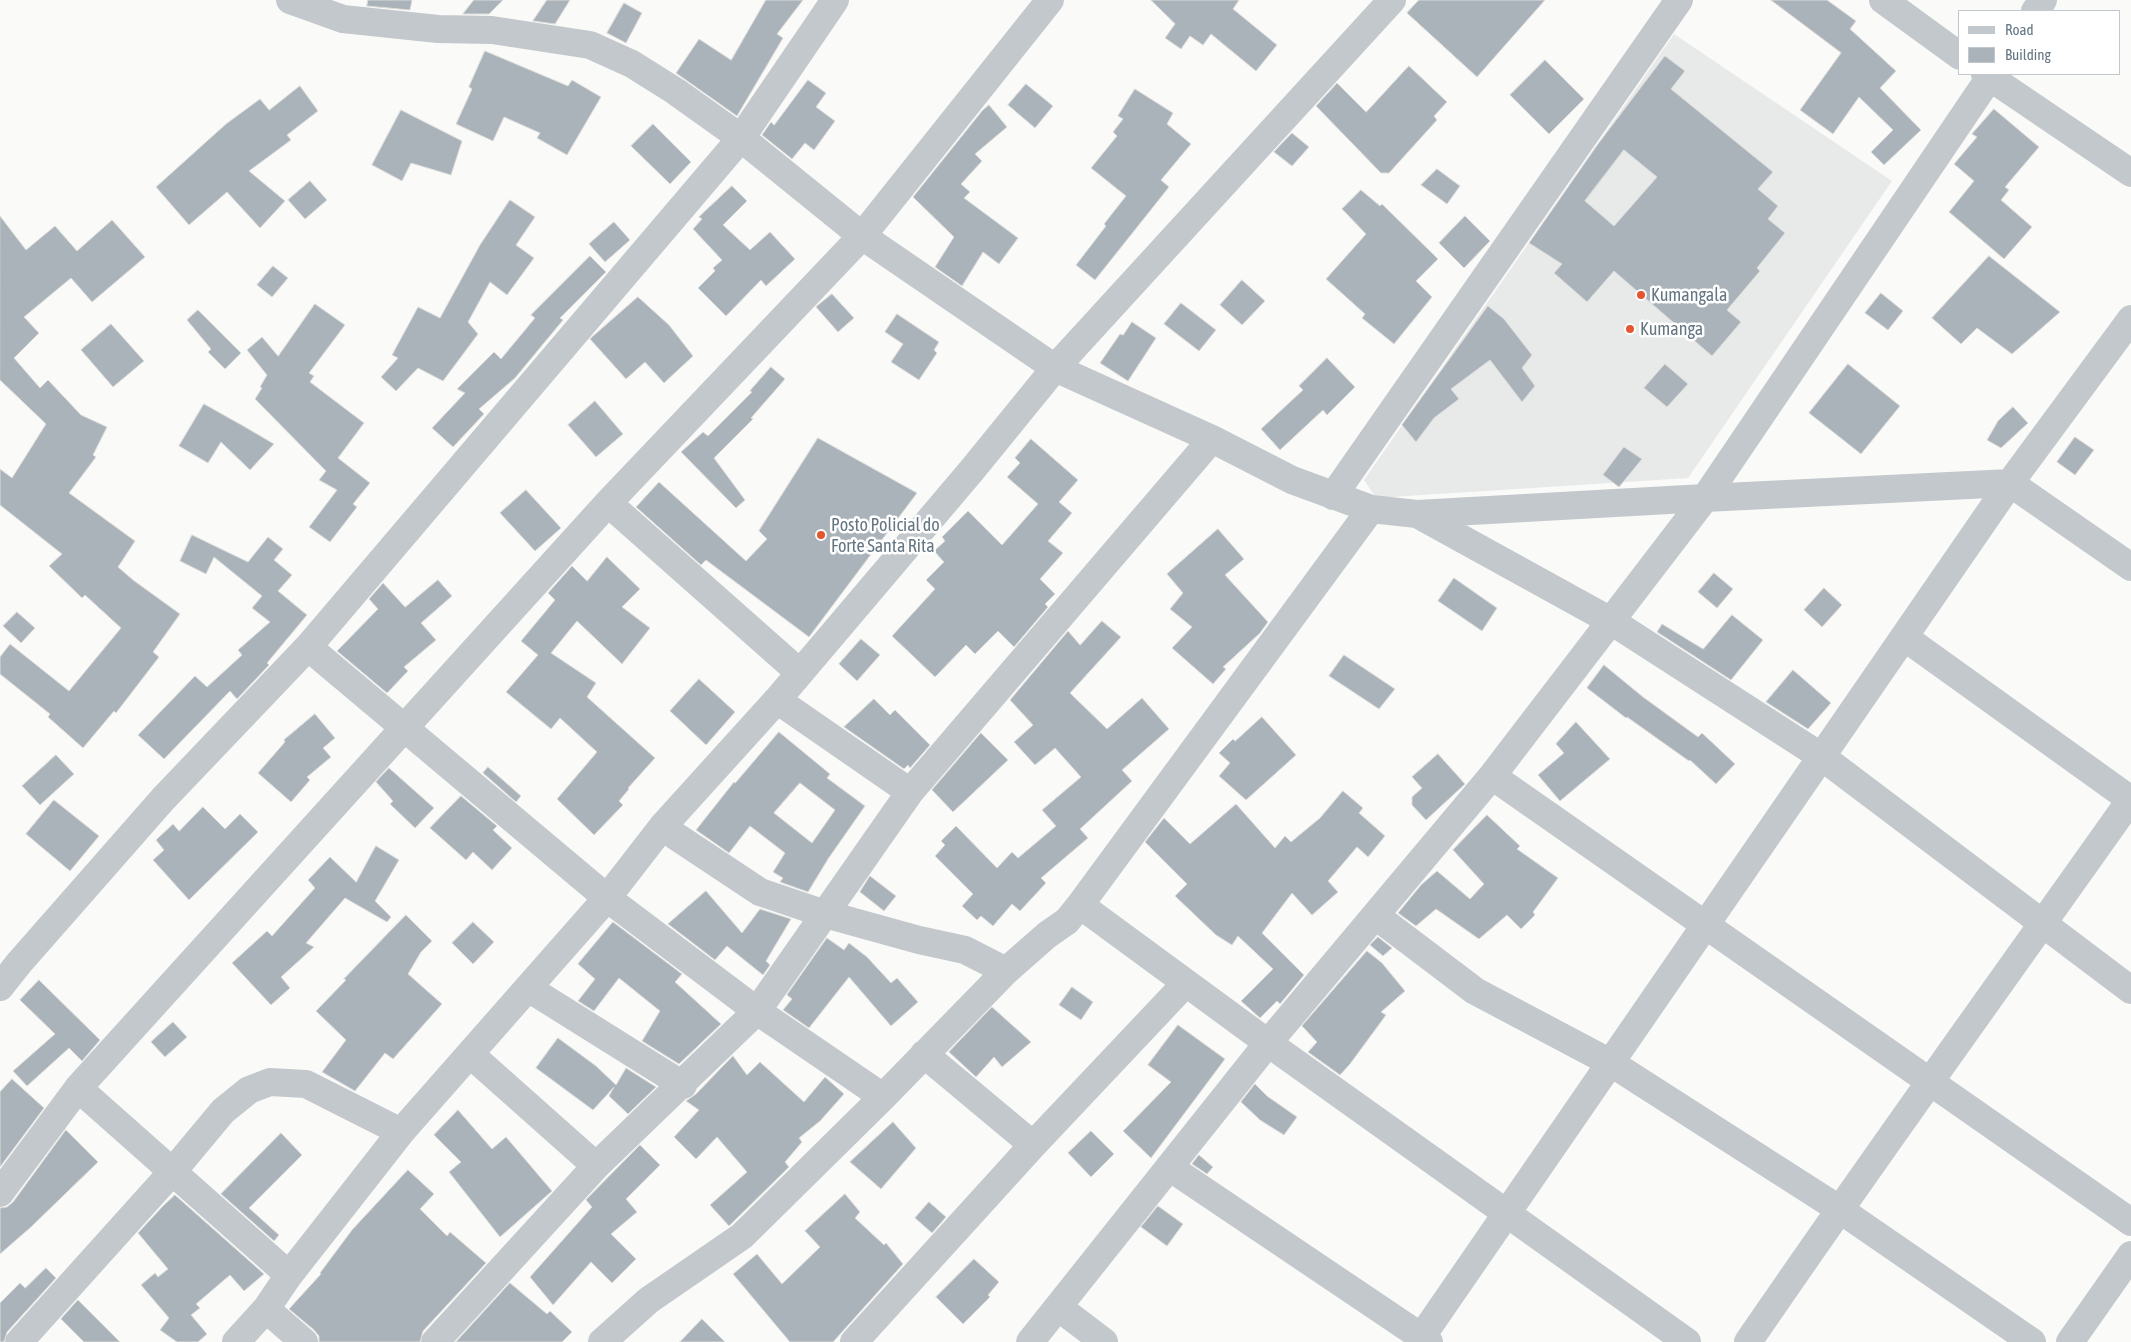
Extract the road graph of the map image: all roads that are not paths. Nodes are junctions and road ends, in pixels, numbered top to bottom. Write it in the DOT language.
graph roads {
  1 [pos="290,0"];
  2 [pos="835,0"];
  3 [pos="1050,0"];
  4 [pos="1392,0"];
  5 [pos="1679,0"];
  6 [pos="1883,0"];
  7 [pos="1958,55"];
  8 [pos="1989,75"];
  9 [pos="741,138"];
  10 [pos="2131,173"];
  11 [pos="862,236"];
  12 [pos="2131,318"];
  13 [pos="1055,368"];
  14 [pos="1212,439"];
  15 [pos="2010,483"];
  16 [pos="1333,496"];
  17 [pos="1705,498"];
  18 [pos="608,503"];
  19 [pos="1371,509"];
  20 [pos="1417,514"];
  21 [pos="2131,567"];
  22 [pos="1611,621"];
  23 [pos="1904,637"];
  24 [pos="308,647"];
  25 [pos="800,673"];
  26 [pos="777,700"];
  27 [pos="404,728"];
  28 [pos="1822,757"];
  29 [pos="1492,776"];
  30 [pos="910,792"];
  31 [pos="2131,799"];
  32 [pos="662,827"];
  33 [pos="607,898"];
  34 [pos="1080,905"];
  35 [pos="825,914"];
  36 [pos="1376,916"];
  37 [pos="1706,924"];
  38 [pos="2042,924"];
  39 [pos="1006,971"];
  40 [pos="1186,983"];
  41 [pos="0,987"];
  42 [pos="528,988"];
  43 [pos="2131,990"];
  44 [pos="757,1011"];
  45 [pos="1268,1043"];
  46 [pos="470,1054"];
  47 [pos="924,1054"];
  48 [pos="1611,1063"];
  49 [pos="1931,1082"];
  50 [pos="682,1084"];
  51 [pos="78,1088"];
  52 [pos="883,1097"];
  53 [pos="401,1132"];
  54 [pos="1033,1145"];
  55 [pos="596,1166"];
  56 [pos="1169,1168"];
  57 [pos="174,1170"];
  58 [pos="0,1193"];
  59 [pos="1839,1209"];
  60 [pos="1506,1215"];
  61 [pos="2131,1222"];
  62 [pos="2131,1255"];
  63 [pos="289,1275"];
  64 [pos="1058,1308"];
  65 [pos="266,1309"];
  66 [pos="1423,1340"];
  67 [pos="19,1342"];
  68 [pos="236,1342"];
  69 [pos="304,1342"];
  70 [pos="435,1342"];
  71 [pos="602,1342"];
  72 [pos="854,1342"];
  73 [pos="1030,1342"];
  74 [pos="1104,1342"];
  75 [pos="1687,1342"];
  76 [pos="1748,1342"];
  77 [pos="2032,1342"];
  78 [pos="2070,1342"];
  1 -- 9 [label="street"];
  2 -- 9 [label="street"];
  3 -- 11 [label="street"];
  4 -- 13 [label="street"];
  5 -- 16 [label="street"];
  6 -- 7 [label="street"];
  8 -- 10 [label="street"];
  8 -- 17 [label="street"];
  9 -- 11 [label="street"];
  9 -- 24 [label="street"];
  11 -- 13 [label="street"];
  11 -- 18 [label="street"];
  12 -- 15 [label="street"];
  13 -- 14 [label="street"];
  13 -- 25 [label="street"];
  14 -- 16 [label="street"];
  14 -- 30 [label="street"];
  15 -- 17 [label="street"];
  15 -- 21 [label="street"];
  15 -- 23 [label="street"];
  16 -- 19 [label="street"];
  17 -- 20 [label="street"];
  17 -- 22 [label="street"];
  18 -- 25 [label="street"];
  18 -- 27 [label="street"];
  19 -- 20 [label="street"];
  19 -- 34 [label="street"];
  20 -- 22 [label="street"];
  22 -- 28 [label="street"];
  22 -- 29 [label="street"];
  23 -- 28 [label="street"];
  23 -- 31 [label="street"];
  24 -- 27 [label="street"];
  24 -- 41 [label="street"];
  25 -- 26 [label="street"];
  26 -- 30 [label="street"];
  26 -- 32 [label="street"];
  27 -- 33 [label="street"];
  27 -- 51 [label="street"];
  28 -- 37 [label="street"];
  28 -- 38 [label="street"];
  29 -- 36 [label="street"];
  29 -- 37 [label="street"];
  30 -- 35 [label="street"];
  31 -- 38 [label="street"];
  32 -- 33 [label="street"];
  32 -- 35 [label="street"];
  33 -- 42 [label="street"];
  33 -- 44 [label="street"];
  34 -- 39 [label="street"];
  34 -- 40 [label="street"];
  35 -- 39 [label="street"];
  35 -- 44 [label="street"];
  36 -- 45 [label="street"];
  36 -- 48 [label="street"];
  37 -- 48 [label="street"];
  37 -- 49 [label="street"];
  38 -- 43 [label="street"];
  38 -- 49 [label="street"];
  39 -- 47 [label="street"];
  40 -- 45 [label="street"];
  40 -- 54 [label="street"];
  42 -- 46 [label="street"];
  42 -- 50 [label="street"];
  44 -- 50 [label="street"];
  44 -- 52 [label="street"];
  45 -- 56 [label="street"];
  45 -- 60 [label="street"];
  46 -- 53 [label="street"];
  46 -- 55 [label="street"];
  47 -- 52 [label="street"];
  47 -- 54 [label="street"];
  48 -- 59 [label="street"];
  48 -- 60 [label="street"];
  49 -- 59 [label="street"];
  49 -- 61 [label="street"];
  50 -- 55 [label="street"];
  51 -- 57 [label="street"];
  51 -- 58 [label="street"];
  52 -- 71 [label="street"];
  53 -- 57 [label="street"];
  53 -- 63 [label="street"];
  54 -- 72 [label="street"];
  55 -- 70 [label="street"];
  56 -- 64 [label="street"];
  56 -- 66 [label="street"];
  57 -- 63 [label="street"];
  57 -- 67 [label="street"];
  59 -- 76 [label="street"];
  59 -- 77 [label="street"];
  60 -- 66 [label="street"];
  60 -- 75 [label="street"];
  62 -- 78 [label="street"];
  63 -- 65 [label="street"];
  64 -- 73 [label="street"];
  64 -- 74 [label="street"];
  65 -- 68 [label="street"];
  65 -- 69 [label="street"];
}
